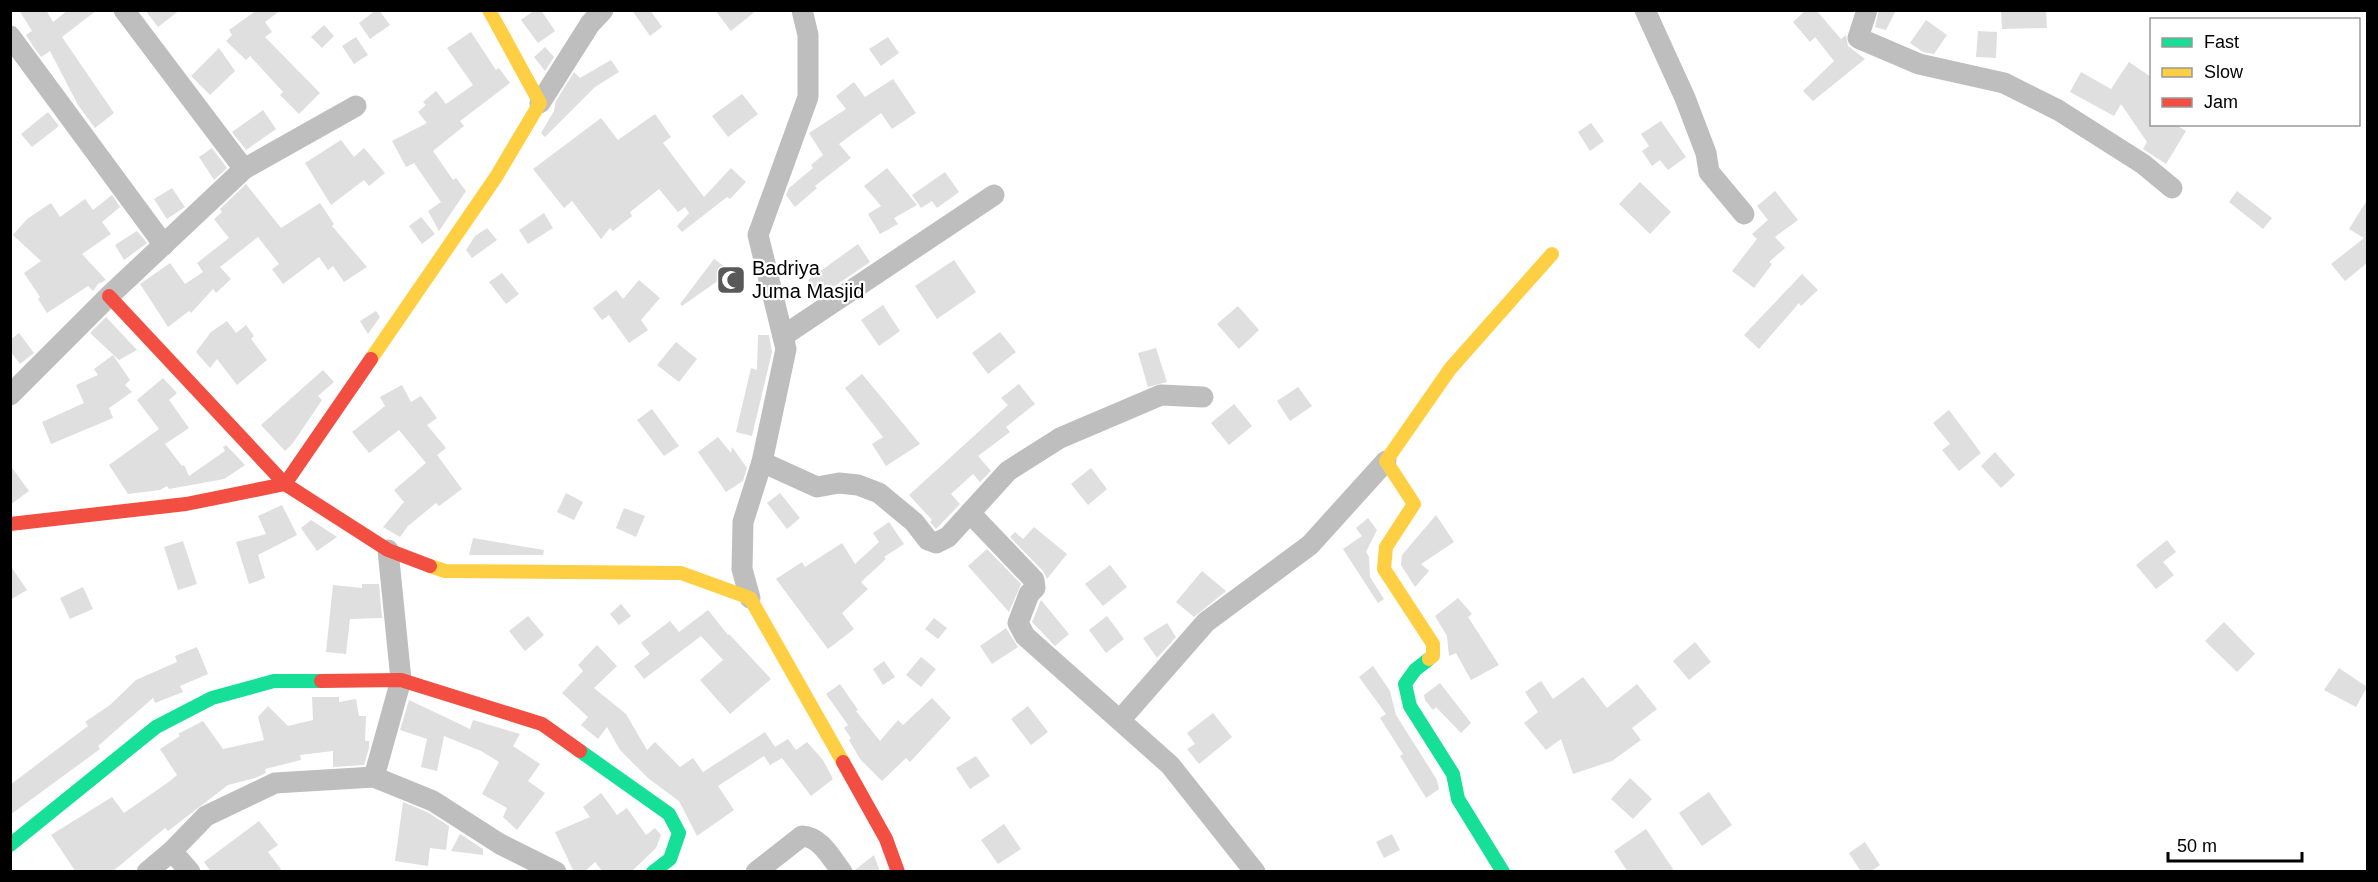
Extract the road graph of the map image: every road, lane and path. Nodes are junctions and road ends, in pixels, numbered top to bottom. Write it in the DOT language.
graph roads {
  1 [pos="124,10"];
  2 [pos="489,10"];
  3 [pos="603,10"];
  4 [pos="802,10"];
  5 [pos="1645,10"];
  6 [pos="1867,10"];
  7 [pos="10,36"];
  8 [pos="540,103"];
  9 [pos="356,106"];
  10 [pos="244,169"];
  11 [pos="2172,188"];
  12 [pos="994,195"];
  13 [pos="1743,214"];
  14 [pos="164,245"];
  15 [pos="1552,255"];
  16 [pos="109,296"];
  17 [pos="783,336"];
  18 [pos="10,395"];
  19 [pos="1203,397"];
  20 [pos="1386,461"];
  21 [pos="762,462"];
  22 [pos="285,484"];
  23 [pos="970,513"];
  24 [pos="10,524"];
  25 [pos="388,550"];
  26 [pos="750,598"];
  27 [pos="400,680"];
  28 [pos="1121,719"];
  29 [pos="374,777"];
  30 [pos="10,845"];
  31 [pos="172,851"];
  32 [pos="147,872"];
  33 [pos="190,872"];
  34 [pos="556,872"];
  35 [pos="652,872"];
  36 [pos="756,872"];
  37 [pos="842,872"];
  38 [pos="898,872"];
  39 [pos="1255,872"];
  40 [pos="1503,872"];
  1 -- 10 [label="street"];
  2 -- 8 [label="street"];
  3 -- 8 [label="street"];
  4 -- 17 [label="street"];
  5 -- 13 [label="street"];
  6 -- 11 [label="street"];
  7 -- 14 [label="street"];
  8 -- 22 [label="street"];
  9 -- 10 [label="street"];
  10 -- 14 [label="street"];
  12 -- 17 [label="street"];
  14 -- 16 [label="street"];
  15 -- 20 [label="street"];
  16 -- 18 [label="street"];
  16 -- 22 [label="street"];
  17 -- 21 [label="street"];
  19 -- 23 [label="street"];
  20 -- 28 [label="street"];
  20 -- 40 [label="street"];
  21 -- 23 [label="street"];
  21 -- 26 [label="street"];
  22 -- 24 [label="street"];
  22 -- 25 [label="street"];
  23 -- 28 [label="street"];
  25 -- 26 [label="street"];
  25 -- 27 [label="street"];
  26 -- 38 [label="street"];
  27 -- 29 [label="street"];
  27 -- 30 [label="street"];
  27 -- 35 [label="street"];
  28 -- 39 [label="street"];
  29 -- 31 [label="street"];
  29 -- 34 [label="street"];
  31 -- 32 [label="street"];
  31 -- 33 [label="street"];
  36 -- 37 [label="street"];
}
